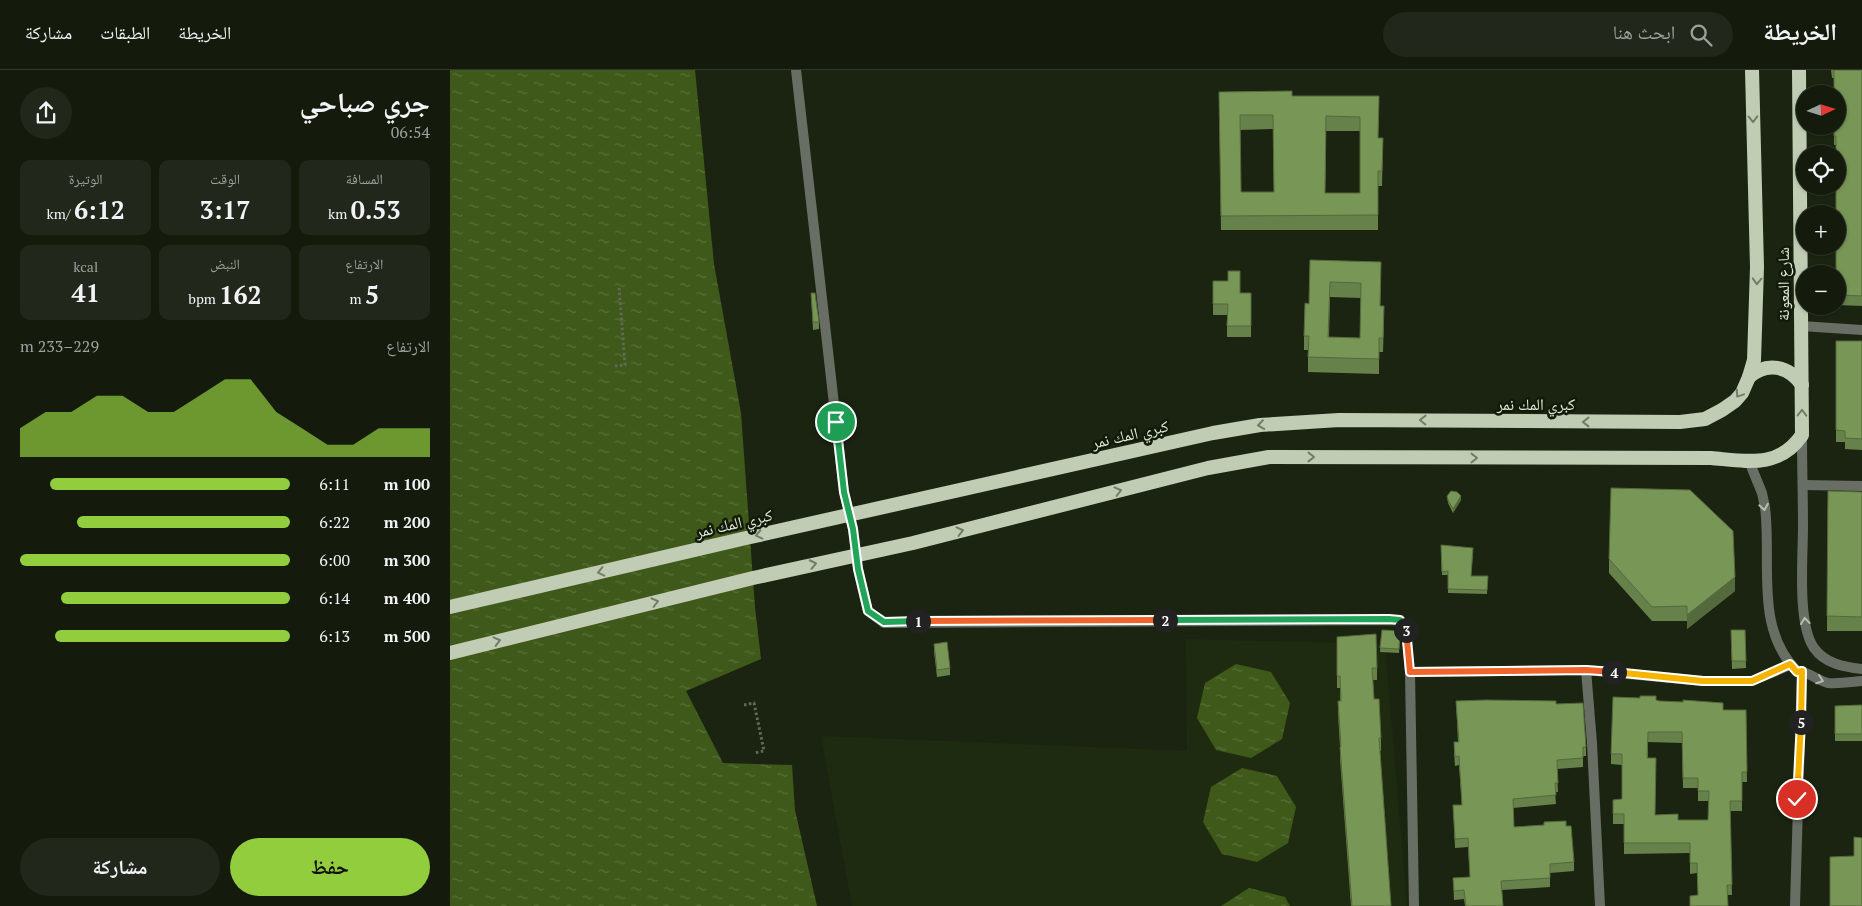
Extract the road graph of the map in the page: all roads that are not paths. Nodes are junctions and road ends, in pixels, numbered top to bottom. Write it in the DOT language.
graph roads {
  1 [pos="796,70"];
  2 [pos="1752,70"];
  3 [pos="1799,70"];
  4 [pos="1755,314"];
  5 [pos="1801,326"];
  6 [pos="1862,330"];
  7 [pos="1749,377"];
  8 [pos="1802,385"];
  9 [pos="1802,435"];
  10 [pos="1749,461"];
  11 [pos="1803,486"];
  12 [pos="1862,486"];
  13 [pos="450,607"];
  14 [pos="450,653"];
  15 [pos="1790,664"];
  16 [pos="1862,669"];
  17 [pos="1586,670"];
  18 [pos="1802,671"];
  19 [pos="1410,672"];
  20 [pos="1862,681"];
  21 [pos="1414,906"];
  22 [pos="1600,906"];
  23 [pos="1795,906"];
  1 -- 19 [label="street"];
  2 -- 4 [label="highway, شارع المعونة, one-way"];
  3 -- 5 [label="highway, شارع المعونة"];
  4 -- 7 [label="highway, كبري المك نمر"];
  5 -- 6 [label="street"];
  5 -- 8 [label="highway, شارع المعونة"];
  7 -- 8 [label="highway"];
  7 -- 13 [label="highway, كبري المك نمر, one-way"];
  9 -- 8 [label="highway, شارع المعونة, one-way"];
  9 -- 10 [label="highway"];
  9 -- 11 [label="street"];
  14 -- 10 [label="highway, one-way"];
  10 -- 15 [label="street, one-way"];
  11 -- 12 [label="street"];
  16 -- 11 [label="street, one-way"];
  15 -- 17 [label="street"];
  15 -- 18 [label="street"];
  17 -- 19 [label="street"];
  17 -- 22 [label="street"];
  18 -- 20 [label="street, one-way"];
  18 -- 23 [label="street"];
  19 -- 21 [label="street"];
}
